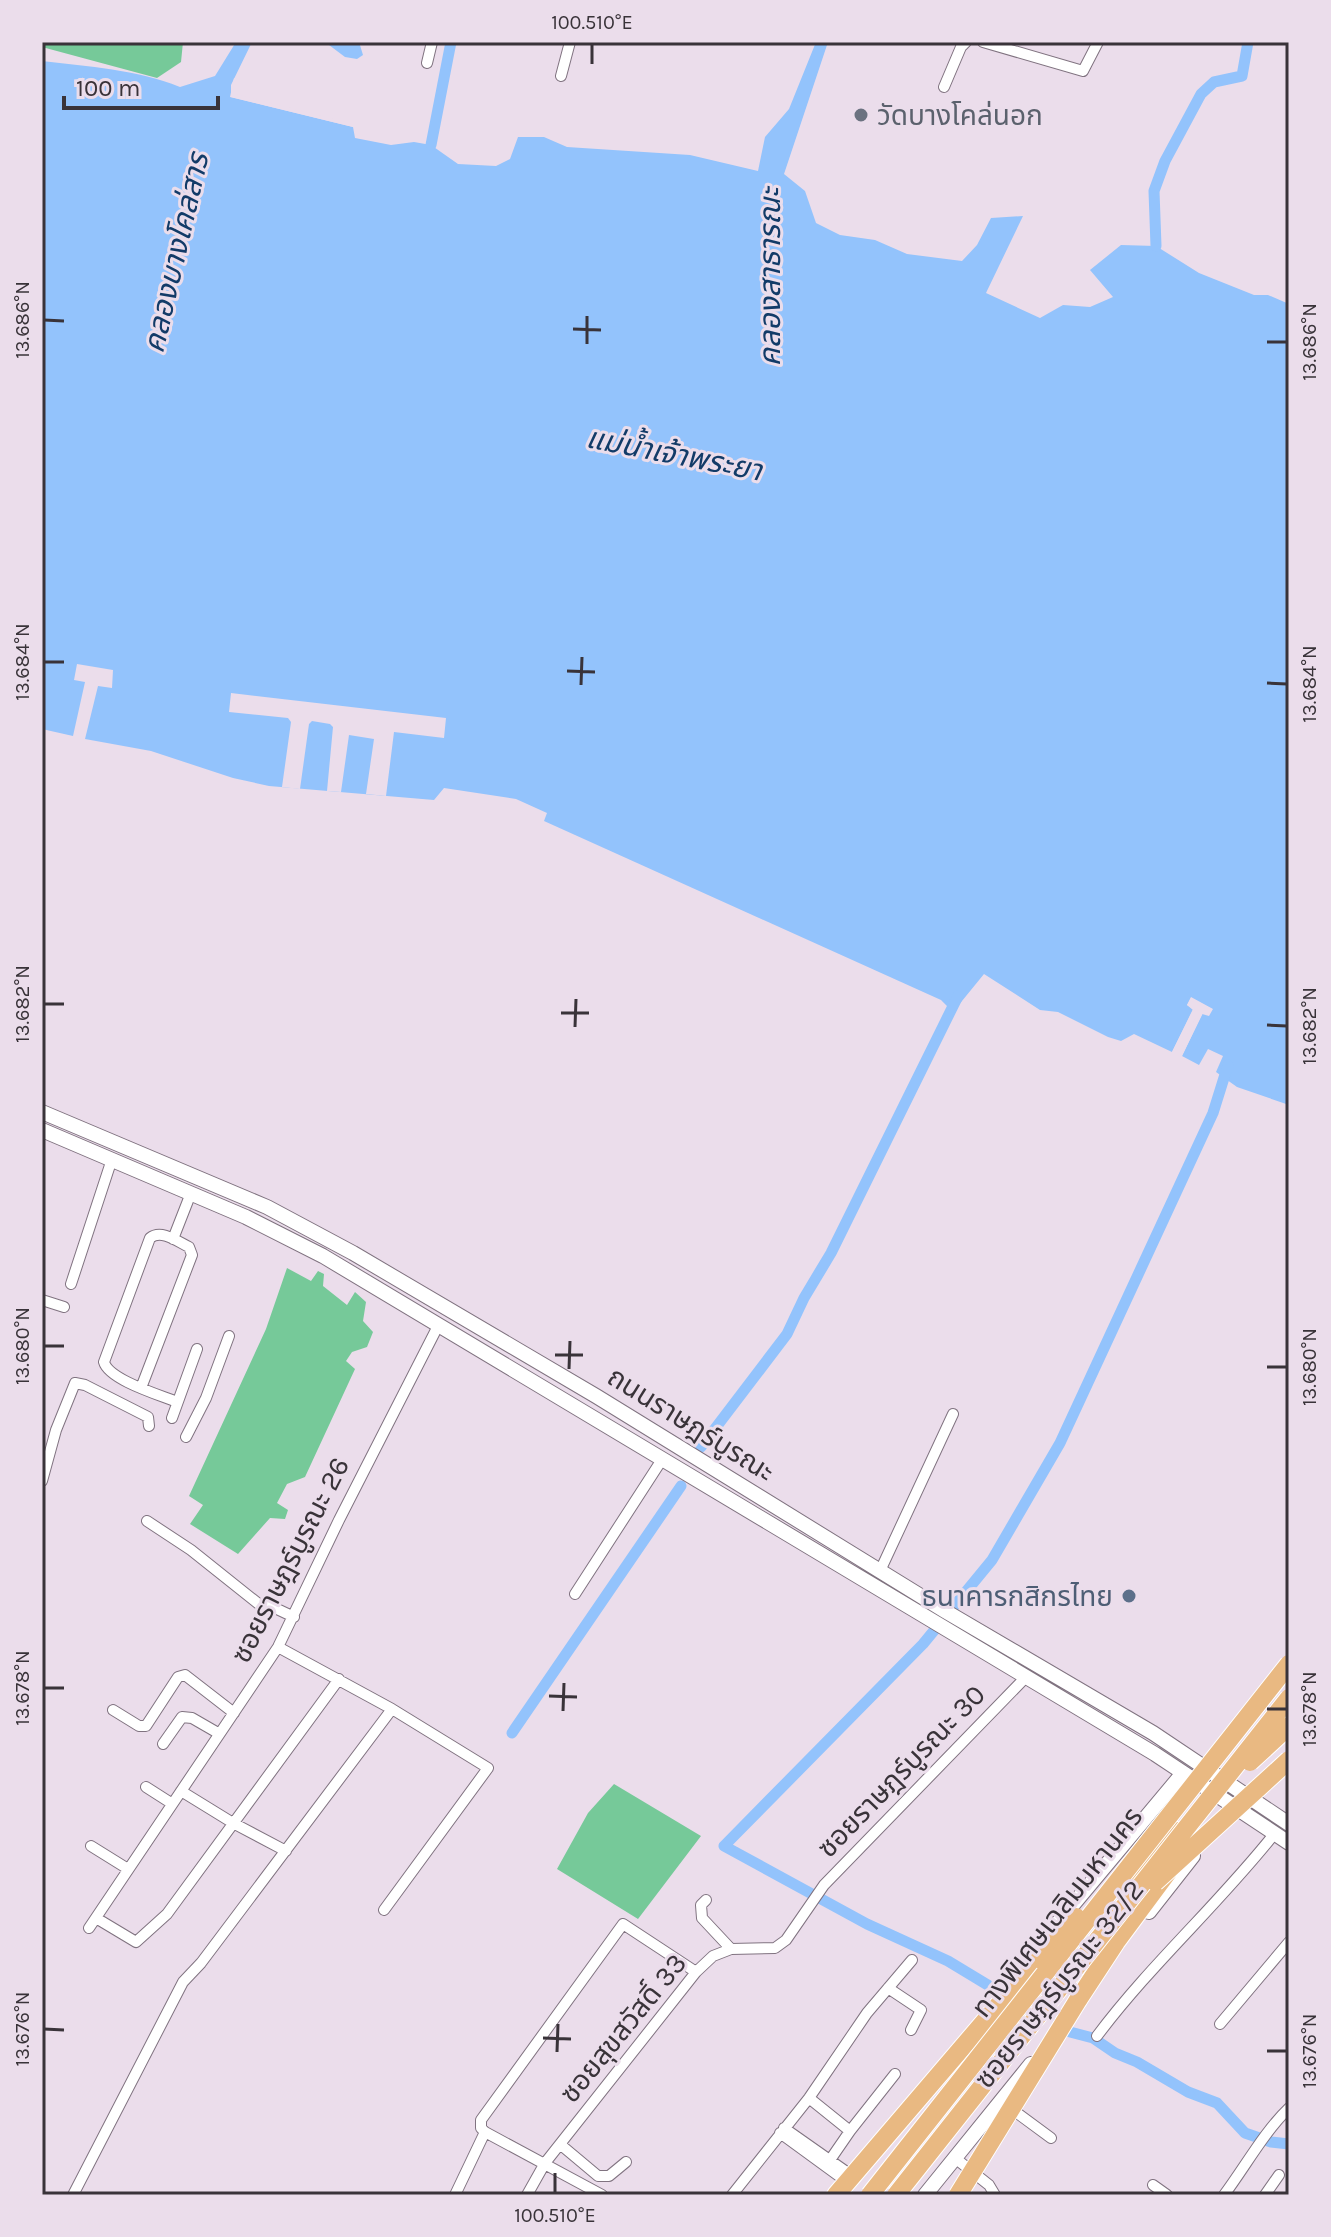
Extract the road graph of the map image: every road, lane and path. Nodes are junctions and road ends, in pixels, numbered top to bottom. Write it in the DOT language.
graph roads {
  1 [pos="432,42"];
  2 [pos="570,42"];
  3 [pos="966,42"];
  4 [pos="983,42"];
  5 [pos="1098,42"];
  6 [pos="427,63"];
  7 [pos="561,76"];
  8 [pos="944,87"];
  9 [pos="42,1112"];
  10 [pos="42,1130"];
  11 [pos="112,1159"];
  12 [pos="191,1193"];
  13 [pos="173,1239"];
  14 [pos="71,1284"];
  15 [pos="42,1300"];
  16 [pos="64,1307"];
  17 [pos="439,1324"];
  18 [pos="229,1336"];
  19 [pos="197,1349"];
  20 [pos="141,1388"];
  21 [pos="177,1402"];
  22 [pos="953,1414"];
  23 [pos="172,1418"];
  24 [pos="42,1426"];
  25 [pos="149,1426"];
  26 [pos="56,1430"];
  27 [pos="186,1437"];
  28 [pos="663,1458"];
  29 [pos="42,1481"];
  30 [pos="147,1521"];
  31 [pos="880,1571"];
  32 [pos="575,1594"];
  33 [pos="294,1617"];
  34 [pos="946,1620"];
  35 [pos="278,1647"];
  36 [pos="1289,1664"];
  37 [pos="1025,1678"];
  38 [pos="339,1679"];
  39 [pos="1289,1698"];
  40 [pos="392,1709"];
  41 [pos="113,1710"];
  42 [pos="234,1713"];
  43 [pos="1289,1726"];
  44 [pos="218,1733"];
  45 [pos="163,1744"];
  46 [pos="1289,1760"];
  47 [pos="1183,1773"];
  48 [pos="146,1787"];
  49 [pos="181,1791"];
  50 [pos="171,1803"];
  51 [pos="1232,1805"];
  52 [pos="233,1823"];
  53 [pos="1289,1824"];
  54 [pos="1183,1825"];
  55 [pos="1275,1833"];
  56 [pos="1289,1843"];
  57 [pos="91,1846"];
  58 [pos="286,1851"];
  59 [pos="1172,1867"];
  60 [pos="128,1869"];
  61 [pos="706,1900"];
  62 [pos="384,1910"];
  63 [pos="96,1918"];
  64 [pos="89,1928"];
  65 [pos="1076,1935"];
  66 [pos="1289,1942"];
  67 [pos="1091,1948"];
  68 [pos="731,1949"];
  69 [pos="912,1960"];
  70 [pos="696,1972"];
  71 [pos="888,1988"];
  72 [pos="1220,2024"];
  73 [pos="911,2030"];
  74 [pos="1097,2036"];
  75 [pos="895,2074"];
  76 [pos="809,2098"];
  77 [pos="1001,2101"];
  78 [pos="1289,2108"];
  79 [pos="782,2130"];
  80 [pos="850,2131"];
  81 [pos="485,2132"];
  82 [pos="1051,2138"];
  83 [pos="561,2145"];
  84 [pos="955,2158"];
  85 [pos="830,2160"];
  86 [pos="626,2162"];
  87 [pos="545,2163"];
  88 [pos="1279,2175"];
  89 [pos="842,2182"];
  90 [pos="1153,2185"];
  91 [pos="73,2195"];
  92 [pos="455,2195"];
  93 [pos="527,2195"];
  94 [pos="602,2195"];
  95 [pos="732,2195"];
  96 [pos="828,2195"];
  97 [pos="870,2195"];
  98 [pos="896,2195"];
  99 [pos="925,2195"];
  100 [pos="958,2195"];
  101 [pos="995,2195"];
  102 [pos="1167,2195"];
  103 [pos="1224,2195"];
  104 [pos="1265,2195"];
  1 -- 6 [label="street"];
  2 -- 7 [label="street"];
  3 -- 8 [label="street"];
  4 -- 5 [label="street"];
  9 -- 31 [label="main road, ถนนราษฎร์บูรณะ"];
  10 -- 11 [label="main road, ถนนราษฎร์บูรณะ"];
  11 -- 12 [label="main road, ถนนราษฎร์บูรณะ"];
  11 -- 14 [label="street"];
  12 -- 13 [label="street"];
  12 -- 17 [label="main road, ถนนราษฎร์บูรณะ"];
  13 -- 20 [label="street"];
  13 -- 20 [label="street"];
  15 -- 16 [label="street"];
  17 -- 28 [label="main road, ถนนราษฎร์บูรณะ"];
  17 -- 33 [label="street, ซอยราษฎร์บูรณะ 26"];
  18 -- 27 [label="street"];
  19 -- 21 [label="street"];
  20 -- 21 [label="street"];
  21 -- 23 [label="street"];
  22 -- 31 [label="street"];
  24 -- 26 [label="street"];
  25 -- 26 [label="street"];
  26 -- 29 [label="street"];
  28 -- 32 [label="street"];
  28 -- 34 [label="main road, ถนนราษฎร์บูรณะ"];
  30 -- 33 [label="street"];
  31 -- 34 [label="main road, ถนนราษฎร์บูรณะ"];
  33 -- 35 [label="street, ซอยราษฎร์บูรณะ 26"];
  34 -- 37 [label="main road, ถนนราษฎร์บูรณะ"];
  34 -- 53 [label="main road, ถนนราษฎร์บูรณะ"];
  35 -- 38 [label="street"];
  35 -- 42 [label="street, ซอยราษฎร์บูรณะ 26"];
  36 -- 97 [label="highway, ทางพิเศษเฉลิมมหานคร, bridge"];
  37 -- 47 [label="main road, ถนนราษฎร์บูรณะ"];
  37 -- 68 [label="street, ซอยราษฎร์บูรณะ 30"];
  38 -- 40 [label="street"];
  38 -- 52 [label="street"];
  39 -- 98 [label="highway, ทางพิเศษเฉลิมมหานคร, bridge"];
  40 -- 58 [label="street"];
  40 -- 62 [label="street"];
  41 -- 42 [label="street"];
  42 -- 44 [label="street, ซอยราษฎร์บูรณะ 26"];
  43 -- 54 [label="highway, bridge"];
  44 -- 45 [label="street"];
  44 -- 49 [label="street, ซอยราษฎร์บูรณะ 26"];
  46 -- 59 [label="highway, bridge"];
  47 -- 51 [label="main road, ถนนราษฎร์บูรณะ"];
  47 -- 89 [label="main road"];
  48 -- 50 [label="street"];
  49 -- 50 [label="street, ซอยราษฎร์บูรณะ 26"];
  49 -- 52 [label="street"];
  50 -- 60 [label="street, ซอยราษฎร์บูรณะ 26"];
  51 -- 55 [label="main road, ถนนราษฎร์บูรณะ"];
  51 -- 77 [label="main road, ซอยราษฎร์บูรณะ 32/2"];
  52 -- 58 [label="street"];
  52 -- 63 [label="street"];
  54 -- 65 [label="highway, bridge"];
  54 -- 89 [label="highway, bridge"];
  55 -- 56 [label="main road, ถนนราษฎร์บูรณะ"];
  55 -- 74 [label="street"];
  57 -- 60 [label="street"];
  58 -- 91 [label="street"];
  59 -- 67 [label="highway, bridge"];
  59 -- 100 [label="highway, bridge"];
  60 -- 63 [label="street, ซอยราษฎร์บูรณะ 26"];
  61 -- 68 [label="street"];
  63 -- 64 [label="street, ซอยราษฎร์บูรณะ 26"];
  66 -- 72 [label="street"];
  68 -- 70 [label="street, ซอยสุขสวัสดิ์ 33"];
  69 -- 71 [label="street"];
  70 -- 81 [label="street"];
  70 -- 83 [label="street, ซอยสุขสวัสดิ์ 33"];
  71 -- 73 [label="street"];
  71 -- 76 [label="street"];
  75 -- 80 [label="street"];
  76 -- 79 [label="street"];
  76 -- 80 [label="street"];
  77 -- 82 [label="street"];
  77 -- 84 [label="main road, ซอยราษฎร์บูรณะ 32/2"];
  78 -- 103 [label="street"];
  79 -- 85 [label="street"];
  79 -- 89 [label="street"];
  79 -- 95 [label="street"];
  80 -- 85 [label="street"];
  81 -- 87 [label="street"];
  81 -- 92 [label="street"];
  83 -- 86 [label="street"];
  83 -- 87 [label="street, ซอยสุขสวัสดิ์ 33"];
  84 -- 99 [label="main road, ซอยราษฎร์บูรณะ 32/2"];
  84 -- 101 [label="street"];
  85 -- 89 [label="street"];
  87 -- 93 [label="street, ซอยสุขสวัสดิ์ 33"];
  87 -- 94 [label="street"];
  88 -- 104 [label="street"];
  89 -- 96 [label="main road"];
  90 -- 102 [label="street"];
}
